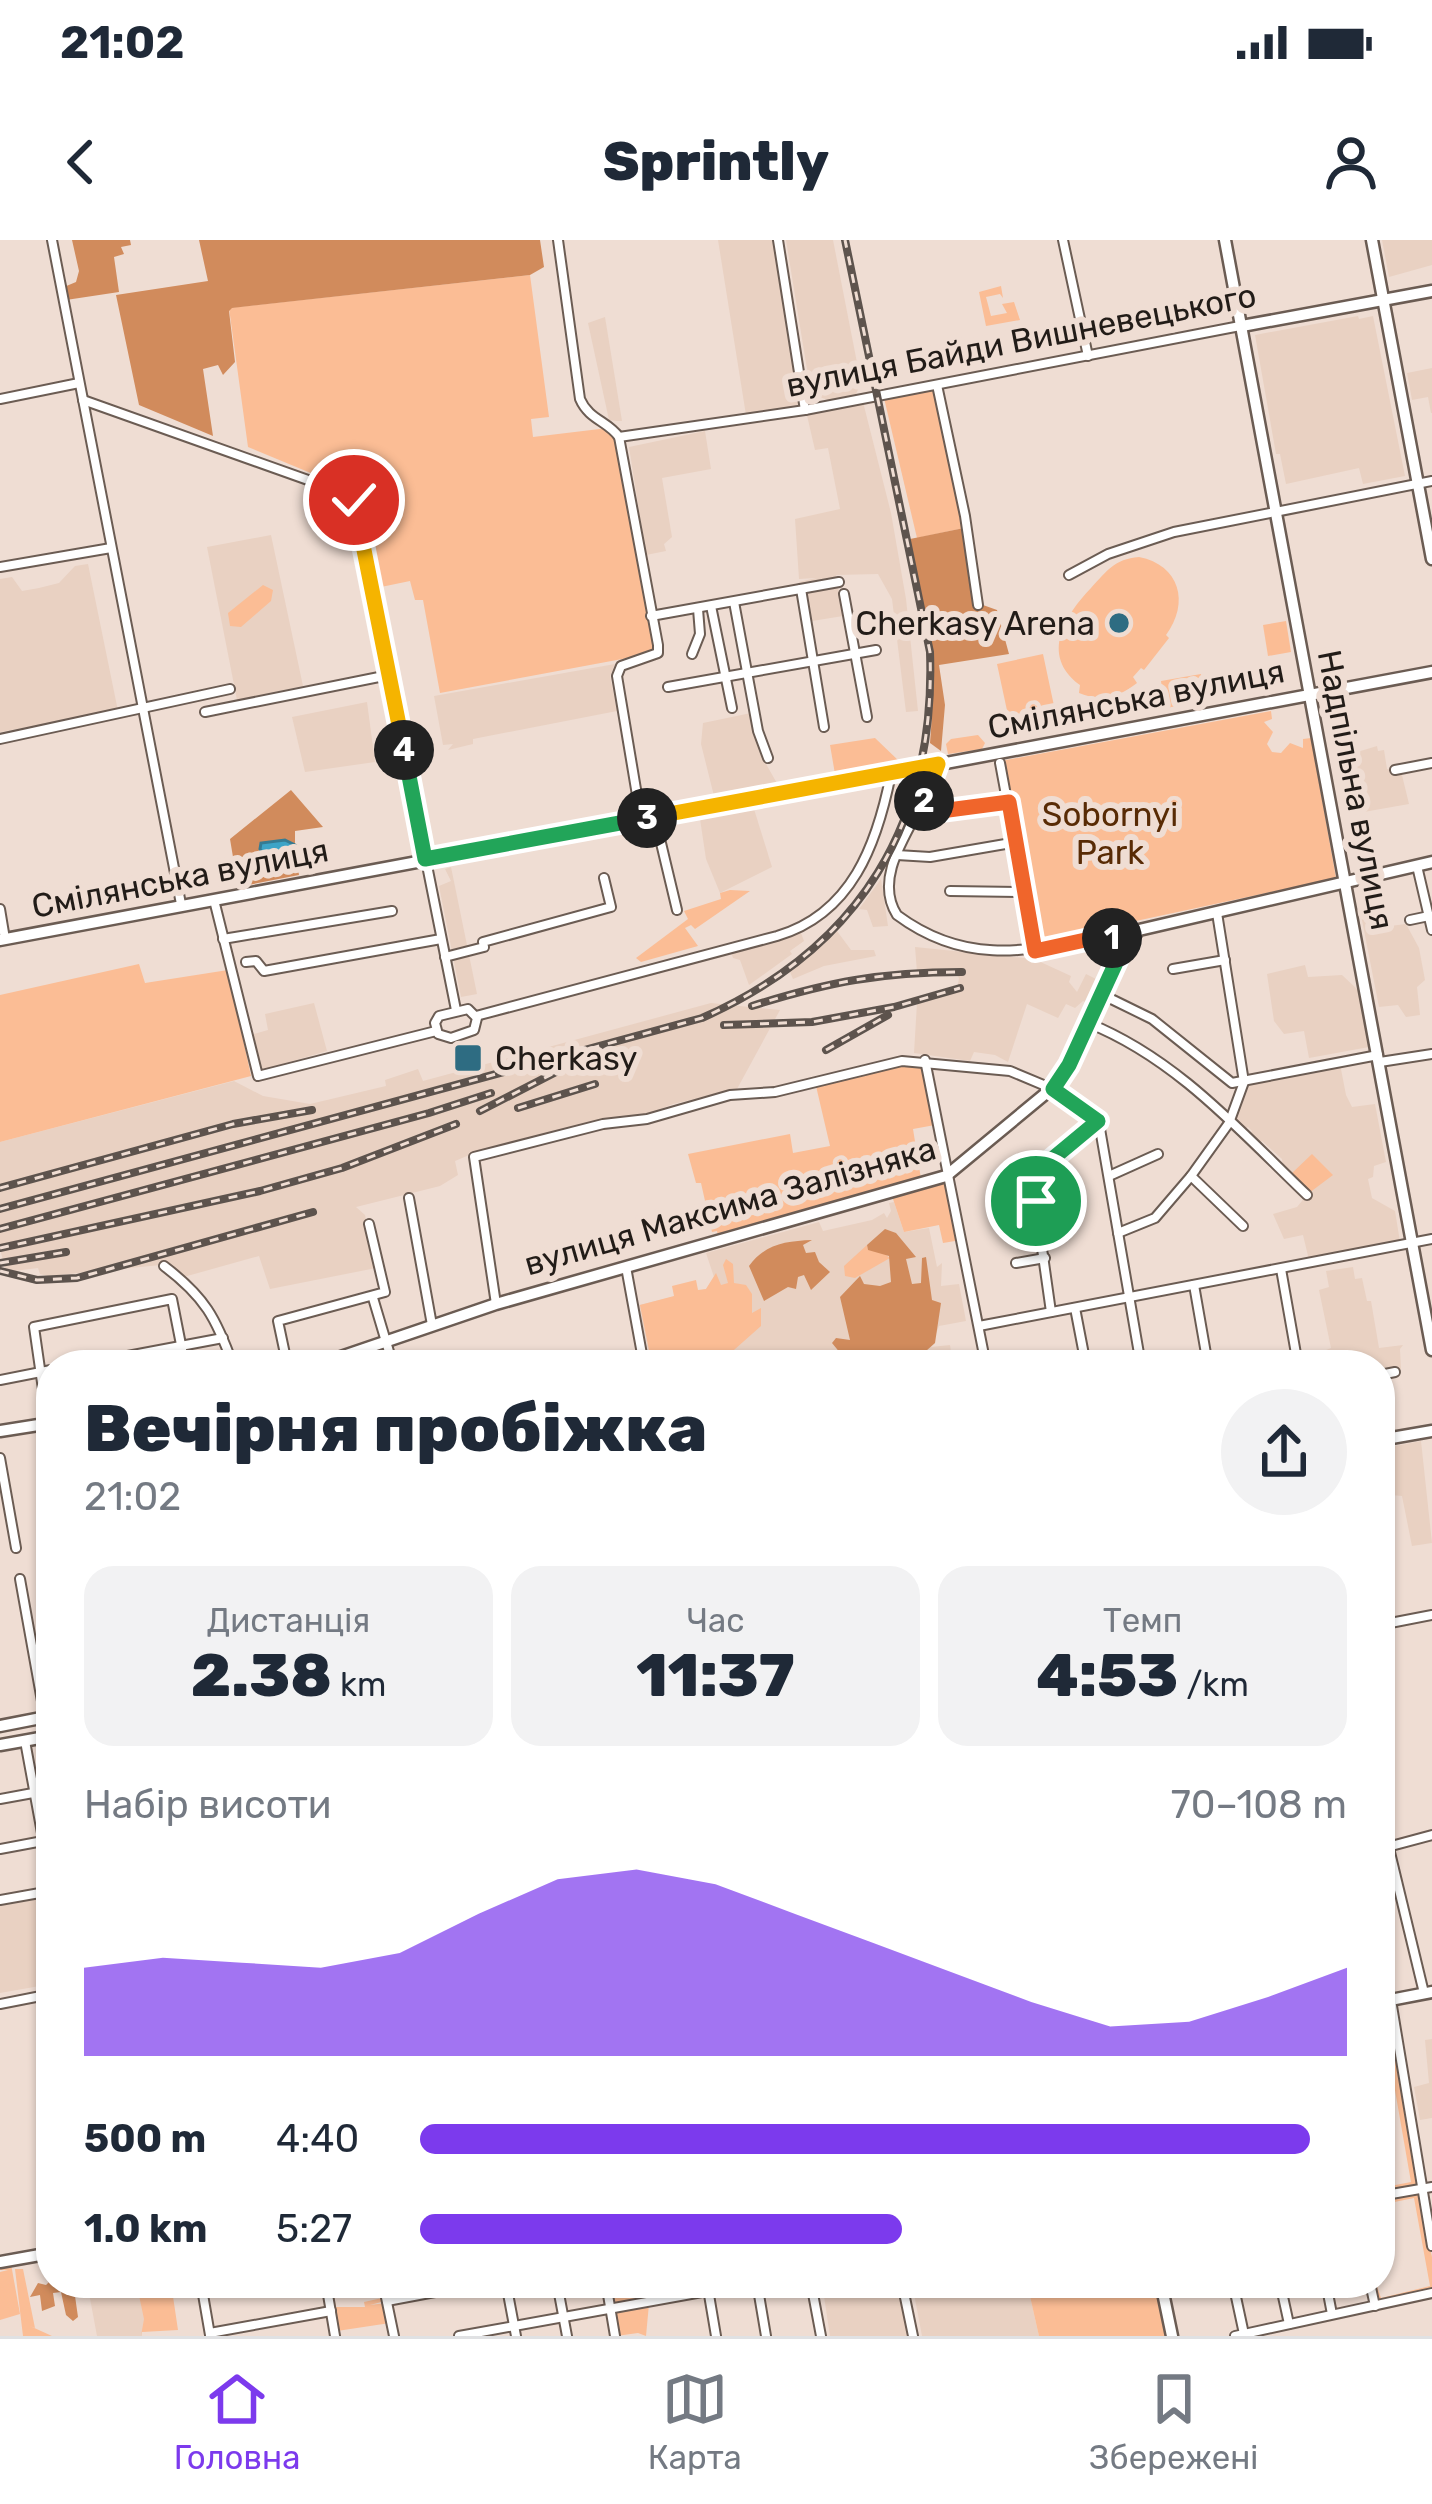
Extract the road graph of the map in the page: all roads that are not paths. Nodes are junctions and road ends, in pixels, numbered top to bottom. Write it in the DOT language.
graph roads {
  1 [pos="52,240"];
  2 [pos="558,240"];
  3 [pos="778,240"];
  4 [pos="1063,240"];
  5 [pos="1225,240"];
  6 [pos="1372,240"];
  7 [pos="1432,291"];
  8 [pos="1384,300"];
  9 [pos="1242,326"];
  10 [pos="1088,356"];
  11 [pos="80,383"];
  12 [pos="937,385"];
  13 [pos="0,399"];
  14 [pos="83,400"];
  15 [pos="805,410"];
  16 [pos="619,437"];
  17 [pos="1432,481"];
  18 [pos="1417,483"];
  19 [pos="1277,511"];
  20 [pos="111,548"];
  21 [pos="1432,559"];
  22 [pos="0,567"];
  23 [pos="1070,575"];
  24 [pos="839,582"];
  25 [pos="801,589"];
  26 [pos="844,594"];
  27 [pos="734,602"];
  28 [pos="978,604"];
  29 [pos="711,606"];
  30 [pos="698,609"];
  31 [pos="651,616"];
  32 [pos="876,650"];
  33 [pos="856,653"];
  34 [pos="692,654"];
  35 [pos="813,660"];
  36 [pos="749,671"];
  37 [pos="1432,672"];
  38 [pos="388,675"];
  39 [pos="726,675"];
  40 [pos="668,687"];
  41 [pos="230,689"];
  42 [pos="1311,694"];
  43 [pos="142,707"];
  44 [pos="732,708"];
  45 [pos="205,712"];
  46 [pos="867,717"];
  47 [pos="824,727"];
  48 [pos="0,739"];
  49 [pos="768,758"];
  50 [pos="1000,763"];
  51 [pos="938,764"];
  52 [pos="1432,764"];
  53 [pos="1395,770"];
  54 [pos="891,772"];
  55 [pos="1009,802"];
  56 [pos="918,814"];
  57 [pos="648,818"];
  58 [pos="1017,842"];
  59 [pos="897,855"];
  60 [pos="425,859"];
  61 [pos="1432,862"];
  62 [pos="1417,865"];
  63 [pos="604,878"];
  64 [pos="1346,880"];
  65 [pos="950,891"];
  66 [pos="1026,892"];
  67 [pos="214,898"];
  68 [pos="181,904"];
  69 [pos="0,909"];
  70 [pos="677,910"];
  71 [pos="392,911"];
  72 [pos="1217,913"];
  73 [pos="1429,916"];
  74 [pos="1410,920"];
  75 [pos="1139,930"];
  76 [pos="1432,930"];
  77 [pos="1108,935"];
  78 [pos="3,939"];
  79 [pos="223,939"];
  80 [pos="442,939"];
  81 [pos="1035,951"];
  82 [pos="1120,952"];
  83 [pos="445,957"];
  84 [pos="1226,960"];
  85 [pos="246,962"];
  86 [pos="1173,969"];
  87 [pos="1101,994"];
  88 [pos="456,1010"];
  89 [pos="476,1016"];
  90 [pos="1088,1023"];
  91 [pos="436,1031"];
  92 [pos="1432,1054"];
  93 [pos="1379,1059"];
  94 [pos="925,1060"];
  95 [pos="1245,1078"];
  96 [pos="1053,1089"];
  97 [pos="1231,1120"];
  98 [pos="1098,1121"];
  99 [pos="1158,1154"];
  100 [pos="949,1174"];
  101 [pos="1109,1176"];
  102 [pos="1191,1176"];
  103 [pos="1307,1195"];
  104 [pos="409,1198"];
  105 [pos="1058,1198"];
  106 [pos="1036,1201"];
  107 [pos="1002,1206"];
  108 [pos="369,1224"];
  109 [pos="1243,1226"];
  110 [pos="1118,1233"];
  111 [pos="1432,1239"];
  112 [pos="1412,1243"];
  113 [pos="1045,1258"];
  114 [pos="1016,1263"];
  115 [pos="164,1266"];
  116 [pos="626,1267"];
  117 [pos="1281,1269"];
  118 [pos="1194,1285"];
  119 [pos="1129,1297"];
  120 [pos="373,1298"];
  121 [pos="496,1304"];
  122 [pos="1076,1308"];
  123 [pos="1051,1312"];
  124 [pos="432,1325"];
  125 [pos="979,1326"];
  126 [pos="223,1338"];
  127 [pos="388,1340"];
  128 [pos="182,1347"];
  129 [pos="165,1350"];
  130 [pos="182,1350"];
  131 [pos="227,1350"];
  132 [pos="284,1350"];
  133 [pos="360,1350"];
  134 [pos="390,1350"];
  135 [pos="641,1350"];
  136 [pos="983,1350"];
  137 [pos="1083,1350"];
  138 [pos="1138,1350"];
  139 [pos="1205,1350"];
  140 [pos="1295,1350"];
  141 [pos="1432,1350"];
  142 [pos="36,1354"];
  143 [pos="36,1373"];
  144 [pos="0,1380"];
  145 [pos="36,1426"];
  146 [pos="0,1431"];
  147 [pos="1432,1431"];
  148 [pos="1395,1437"];
  149 [pos="0,1458"];
  150 [pos="16,1548"];
  151 [pos="20,1579"];
  152 [pos="1432,1615"];
  153 [pos="1395,1622"];
  154 [pos="36,1658"];
  155 [pos="36,1719"];
  156 [pos="0,1726"];
  157 [pos="36,1739"];
  158 [pos="25,1741"];
  159 [pos="0,1745"];
  160 [pos="33,1793"];
  161 [pos="0,1799"];
  162 [pos="36,1807"];
  163 [pos="1432,1835"];
  164 [pos="36,1841"];
  165 [pos="1395,1844"];
  166 [pos="0,1849"];
  167 [pos="1395,1884"];
  168 [pos="36,1890"];
  169 [pos="0,1900"];
  170 [pos="1428,1993"];
  171 [pos="36,1997"];
  172 [pos="1395,1999"];
  173 [pos="0,2004"];
  174 [pos="1395,2045"];
  175 [pos="1427,2187"];
  176 [pos="1395,2193"];
  177 [pos="1432,2246"];
  178 [pos="36,2256"];
  179 [pos="0,2262"];
  180 [pos="1432,2293"];
  181 [pos="204,2298"];
  182 [pos="329,2298"];
  183 [pos="398,2298"];
  184 [pos="509,2298"];
  185 [pos="560,2298"];
  186 [pos="609,2298"];
  187 [pos="654,2298"];
  188 [pos="709,2298"];
  189 [pos="757,2298"];
  190 [pos="814,2298"];
  191 [pos="905,2298"];
  192 [pos="1164,2298"];
  193 [pos="1235,2298"];
  194 [pos="1283,2298"];
  195 [pos="1329,2298"];
  196 [pos="1373,2298"];
  197 [pos="387,2300"];
  198 [pos="1375,2306"];
  199 [pos="611,2307"];
  200 [pos="331,2311"];
  201 [pos="1332,2314"];
  202 [pos="563,2317"];
  203 [pos="1289,2324"];
  204 [pos="515,2331"];
  205 [pos="210,2335"];
  206 [pos="1239,2335"];
  207 [pos="335,2336"];
  208 [pos="394,2336"];
  209 [pos="459,2336"];
  210 [pos="567,2336"];
  211 [pos="615,2336"];
  212 [pos="716,2336"];
  213 [pos="766,2336"];
  214 [pos="821,2336"];
  215 [pos="913,2336"];
  216 [pos="1172,2336"];
  1 -- 11 [label="street"];
  2 -- 16 [label="street"];
  3 -- 15 [label="street"];
  4 -- 10 [label="street"];
  5 -- 9 [label="main road, Надпільна вулиця"];
  6 -- 8 [label="main road"];
  7 -- 8 [label="main road, вулиця Байди Вишневецького"];
  8 -- 9 [label="main road, вулиця Байди Вишневецького"];
  8 -- 18 [label="main road"];
  9 -- 10 [label="street, вулиця Байди Вишневецького"];
  9 -- 19 [label="main road, Надпільна вулиця"];
  10 -- 12 [label="street, вулиця Байди Вишневецького"];
  11 -- 13 [label="street"];
  11 -- 14 [label="street"];
  12 -- 15 [label="street, вулиця Байди Вишневецького"];
  12 -- 28 [label="street"];
  14 -- 20 [label="street"];
  14 -- 38 [label="street"];
  15 -- 16 [label="street, вулиця Байди Вишневецького"];
  16 -- 31 [label="street"];
  17 -- 18 [label="street"];
  18 -- 19 [label="street"];
  18 -- 21 [label="main road"];
  19 -- 23 [label="street"];
  19 -- 42 [label="main road, Надпільна вулиця"];
  20 -- 22 [label="street"];
  20 -- 43 [label="street"];
  24 -- 25 [label="street"];
  25 -- 27 [label="street"];
  25 -- 35 [label="street"];
  26 -- 33 [label="street"];
  27 -- 29 [label="street"];
  27 -- 36 [label="street"];
  29 -- 30 [label="street"];
  29 -- 39 [label="street"];
  30 -- 31 [label="street"];
  30 -- 34 [label="street"];
  31 -- 57 [label="street"];
  32 -- 33 [label="street"];
  33 -- 35 [label="street"];
  33 -- 46 [label="street"];
  35 -- 36 [label="street"];
  35 -- 47 [label="street"];
  36 -- 39 [label="street"];
  36 -- 49 [label="street"];
  37 -- 42 [label="main road, Смілянська вулиця"];
  38 -- 45 [label="street"];
  38 -- 60 [label="street"];
  39 -- 40 [label="street"];
  39 -- 44 [label="street"];
  41 -- 43 [label="street"];
  42 -- 51 [label="main road, Смілянська вулиця"];
  42 -- 64 [label="main road, Надпільна вулиця"];
  43 -- 48 [label="street"];
  43 -- 68 [label="street"];
  50 -- 55 [label="street"];
  51 -- 54 [label="main road, Смілянська вулиця"];
  51 -- 56 [label="street"];
  52 -- 53 [label="street"];
  54 -- 57 [label="main road, Смілянська вулиця"];
  54 -- 89 [label="street"];
  55 -- 56 [label="street"];
  55 -- 58 [label="street"];
  56 -- 59 [label="street"];
  57 -- 60 [label="main road, Смілянська вулиця"];
  57 -- 70 [label="street"];
  58 -- 59 [label="street"];
  58 -- 66 [label="street"];
  59 -- 81 [label="street"];
  60 -- 67 [label="main road, Смілянська вулиця"];
  60 -- 80 [label="street"];
  61 -- 62 [label="main road"];
  62 -- 64 [label="main road"];
  62 -- 73 [label="street"];
  63 -- 83 [label="street"];
  64 -- 72 [label="main road"];
  64 -- 93 [label="main road, Надпільна вулиця"];
  65 -- 66 [label="street"];
  66 -- 81 [label="street"];
  67 -- 68 [label="main road, Смілянська вулиця"];
  67 -- 79 [label="street"];
  68 -- 78 [label="main road, Смілянська вулиця"];
  69 -- 78 [label="street"];
  71 -- 79 [label="street"];
  72 -- 75 [label="main road"];
  72 -- 84 [label="street"];
  73 -- 74 [label="street"];
  73 -- 76 [label="street"];
  75 -- 77 [label="street"];
  75 -- 82 [label="main road, вулиця Максима Залізняка"];
  77 -- 81 [label="street"];
  77 -- 82 [label="street"];
  79 -- 91 [label="street"];
  80 -- 83 [label="street"];
  80 -- 85 [label="street"];
  82 -- 87 [label="main road, вулиця Максима Залізняка"];
  83 -- 88 [label="street"];
  84 -- 86 [label="street"];
  84 -- 95 [label="street"];
  87 -- 90 [label="main road, вулиця Максима Залізняка"];
  87 -- 95 [label="street"];
  88 -- 89 [label="street"];
  88 -- 91 [label="street"];
  89 -- 91 [label="street"];
  90 -- 96 [label="main road, вулиця Максима Залізняка"];
  90 -- 97 [label="street"];
  92 -- 93 [label="street"];
  93 -- 95 [label="street"];
  93 -- 112 [label="main road, Надпільна вулиця"];
  94 -- 96 [label="street"];
  94 -- 100 [label="street"];
  94 -- 121 [label="street"];
  95 -- 97 [label="street"];
  96 -- 98 [label="street"];
  96 -- 100 [label="main road, вулиця Максима Залізняка"];
  97 -- 102 [label="street"];
  97 -- 103 [label="street"];
  98 -- 101 [label="street"];
  98 -- 106 [label="street"];
  99 -- 101 [label="street"];
  100 -- 116 [label="main road, вулиця Максима Залізняка"];
  100 -- 125 [label="street"];
  101 -- 110 [label="street"];
  102 -- 109 [label="street"];
  102 -- 110 [label="street"];
  104 -- 124 [label="street"];
  105 -- 106 [label="street"];
  106 -- 107 [label="street"];
  106 -- 113 [label="street"];
  108 -- 120 [label="street"];
  110 -- 119 [label="street"];
  111 -- 112 [label="street"];
  112 -- 117 [label="street"];
  112 -- 141 [label="main road, Надпільна вулиця"];
  113 -- 114 [label="street"];
  113 -- 123 [label="street"];
  115 -- 126 [label="street"];
  116 -- 121 [label="main road, вулиця Максима Залізняка"];
  116 -- 135 [label="street"];
  117 -- 118 [label="street"];
  117 -- 140 [label="street"];
  118 -- 119 [label="street"];
  118 -- 139 [label="street"];
  119 -- 122 [label="street"];
  119 -- 138 [label="street"];
  120 -- 127 [label="street"];
  120 -- 132 [label="street"];
  121 -- 124 [label="main road, вулиця Максима Залізняка"];
  122 -- 123 [label="street"];
  122 -- 137 [label="street"];
  123 -- 125 [label="street"];
  124 -- 127 [label="main road, вулиця Максима Залізняка"];
  125 -- 136 [label="street"];
  126 -- 128 [label="street"];
  126 -- 131 [label="street"];
  127 -- 133 [label="main road, вулиця Максима Залізняка"];
  127 -- 134 [label="street"];
  128 -- 129 [label="street"];
  128 -- 130 [label="street"];
  128 -- 142 [label="street"];
  143 -- 144 [label="street"];
  145 -- 146 [label="main road"];
  147 -- 148 [label="main road"];
  149 -- 150 [label="street"];
  151 -- 154 [label="street"];
  152 -- 153 [label="street"];
  155 -- 156 [label="main road"];
  157 -- 158 [label="main road"];
  158 -- 159 [label="main road"];
  158 -- 160 [label="street"];
  160 -- 161 [label="street"];
  160 -- 162 [label="street"];
  163 -- 165 [label="street"];
  164 -- 166 [label="street"];
  167 -- 170 [label="street"];
  168 -- 169 [label="street"];
  170 -- 172 [label="main road"];
  171 -- 173 [label="street"];
  174 -- 175 [label="street"];
  175 -- 176 [label="street"];
  175 -- 177 [label="street"];
  178 -- 179 [label="main road"];
  180 -- 198 [label="street"];
  181 -- 205 [label="street"];
  182 -- 200 [label="street"];
  183 -- 197 [label="street"];
  184 -- 204 [label="street"];
  185 -- 202 [label="street"];
  186 -- 199 [label="street"];
  187 -- 199 [label="street"];
  188 -- 212 [label="street"];
  189 -- 213 [label="street"];
  190 -- 214 [label="street"];
  191 -- 215 [label="street"];
  192 -- 216 [label="main road"];
  193 -- 206 [label="street"];
  194 -- 203 [label="street"];
  195 -- 201 [label="street"];
  196 -- 198 [label="street"];
  197 -- 208 [label="street"];
  198 -- 201 [label="street"];
  199 -- 202 [label="street"];
  199 -- 211 [label="street"];
  200 -- 205 [label="street"];
  200 -- 207 [label="street"];
  201 -- 203 [label="street"];
  202 -- 204 [label="street"];
  202 -- 210 [label="street"];
  203 -- 206 [label="street"];
  204 -- 209 [label="street"];
}
